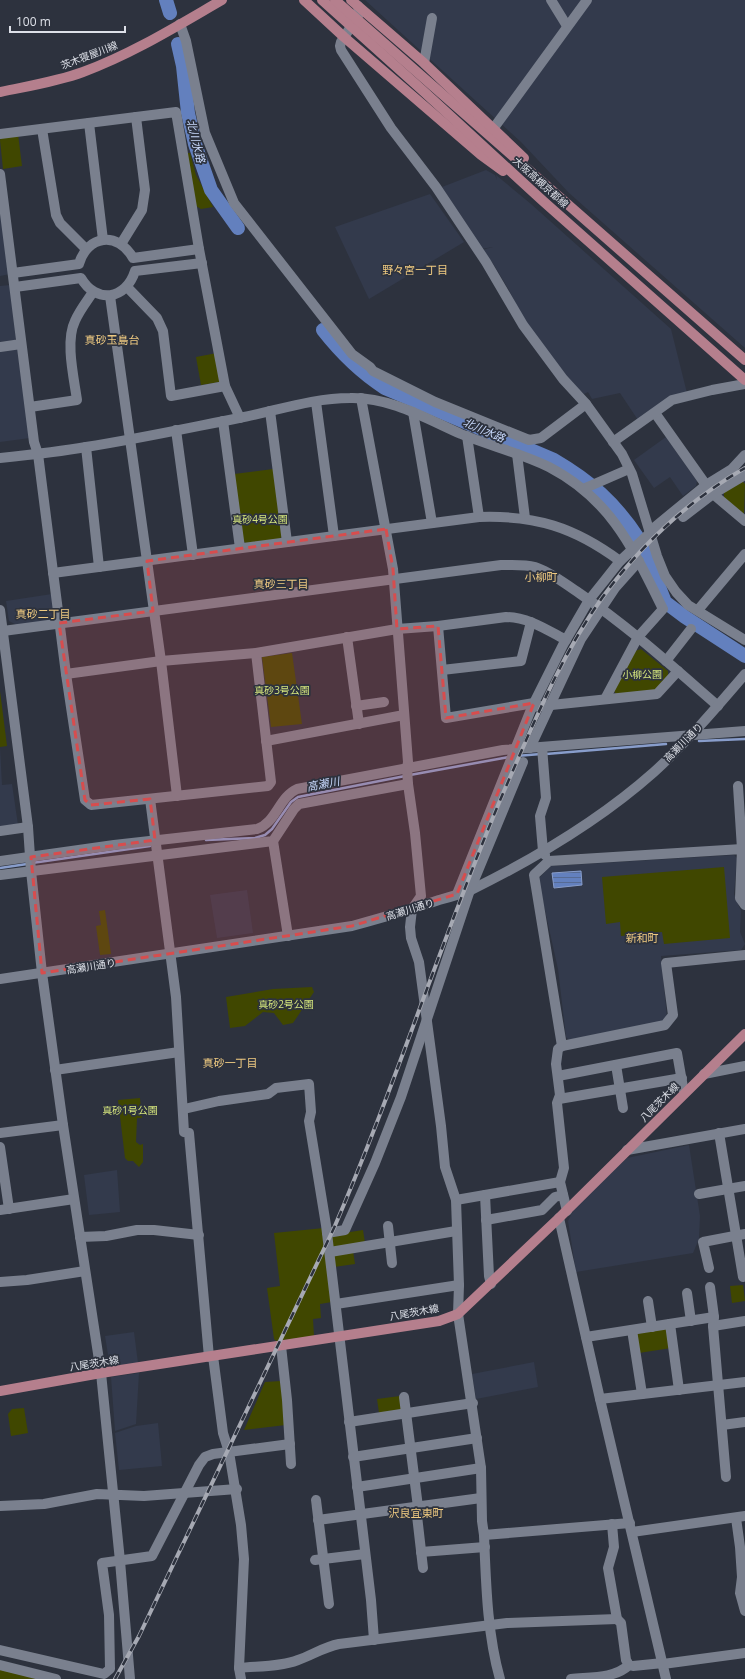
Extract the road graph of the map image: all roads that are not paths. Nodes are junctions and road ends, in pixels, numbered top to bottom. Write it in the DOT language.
graph roads {
  1 [pos="222,0"];
  2 [pos="304,0"];
  3 [pos="322,0"];
  4 [pos="335,0"];
  5 [pos="551,0"];
  6 [pos="586,0"];
  7 [pos="355,3"];
  8 [pos="432,18"];
  9 [pos="180,24"];
  10 [pos="567,26"];
  11 [pos="344,36"];
  12 [pos="424,63"];
  13 [pos="424,85"];
  14 [pos="0,92"];
  15 [pos="136,117"];
  16 [pos="89,123"];
  17 [pos="42,129"];
  18 [pos="493,129"];
  19 [pos="0,134"];
  20 [pos="0,174"];
  21 [pos="553,192"];
  22 [pos="543,201"];
  23 [pos="103,240"];
  24 [pos="121,244"];
  25 [pos="86,249"];
  26 [pos="199,249"];
  27 [pos="202,263"];
  28 [pos="13,273"];
  29 [pos="15,287"];
  30 [pos="127,287"];
  31 [pos="92,292"];
  32 [pos="110,296"];
  33 [pos="21,344"];
  34 [pos="0,347"];
  35 [pos="745,360"];
  36 [pos="745,380"];
  37 [pos="745,384"];
  38 [pos="225,386"];
  39 [pos="361,398"];
  40 [pos="316,402"];
  41 [pos="586,404"];
  42 [pos="30,407"];
  43 [pos="270,411"];
  44 [pos="412,412"];
  45 [pos="655,413"];
  46 [pos="240,418"];
  47 [pos="223,421"];
  48 [pos="176,430"];
  49 [pos="467,436"];
  50 [pos="130,440"];
  51 [pos="613,442"];
  52 [pos="86,447"];
  53 [pos="38,454"];
  54 [pos="517,454"];
  55 [pos="745,455"];
  56 [pos="0,458"];
  57 [pos="629,469"];
  58 [pos="745,475"];
  59 [pos="706,485"];
  60 [pos="588,486"];
  61 [pos="713,494"];
  62 [pos="479,517"];
  63 [pos="683,517"];
  64 [pos="525,518"];
  65 [pos="745,521"];
  66 [pos="432,523"];
  67 [pos="386,529"];
  68 [pos="650,533"];
  69 [pos="334,536"];
  70 [pos="287,542"];
  71 [pos="240,548"];
  72 [pos="633,549"];
  73 [pos="745,554"];
  74 [pos="193,555"];
  75 [pos="147,561"];
  76 [pos="620,561"];
  77 [pos="639,561"];
  78 [pos="99,568"];
  79 [pos="53,573"];
  80 [pos="393,580"];
  81 [pos="589,600"];
  82 [pos="601,608"];
  83 [pos="0,610"];
  84 [pos="698,610"];
  85 [pos="153,611"];
  86 [pos="531,622"];
  87 [pos="59,623"];
  88 [pos="438,626"];
  89 [pos="397,629"];
  90 [pos="691,629"];
  91 [pos="3,631"];
  92 [pos="347,637"];
  93 [pos="638,637"];
  94 [pos="566,640"];
  95 [pos="745,640"];
  96 [pos="256,654"];
  97 [pos="161,661"];
  98 [pos="666,661"];
  99 [pos="442,670"];
  100 [pos="678,671"];
  101 [pos="66,674"];
  102 [pos="745,674"];
  103 [pos="605,699"];
  104 [pos="384,702"];
  105 [pos="533,705"];
  106 [pos="550,705"];
  107 [pos="356,706"];
  108 [pos="718,706"];
  109 [pos="404,715"];
  110 [pos="359,724"];
  111 [pos="745,731"];
  112 [pos="692,735"];
  113 [pos="266,741"];
  114 [pos="530,748"];
  115 [pos="542,752"];
  116 [pos="513,754"];
  117 [pos="523,762"];
  118 [pos="407,776"];
  119 [pos="738,786"];
  120 [pos="177,796"];
  121 [pos="150,799"];
  122 [pos="276,824"];
  123 [pos="28,827"];
  124 [pos="0,831"];
  125 [pos="273,841"];
  126 [pos="156,848"];
  127 [pos="742,849"];
  128 [pos="543,851"];
  129 [pos="31,857"];
  130 [pos="0,861"];
  131 [pos="549,861"];
  132 [pos="31,871"];
  133 [pos="0,875"];
  134 [pos="470,890"];
  135 [pos="457,894"];
  136 [pos="745,905"];
  137 [pos="412,909"];
  138 [pos="288,936"];
  139 [pos="170,954"];
  140 [pos="745,955"];
  141 [pos="42,973"];
  142 [pos="0,979"];
  143 [pos="427,1018"];
  144 [pos="745,1034"];
  145 [pos="562,1046"];
  146 [pos="180,1052"];
  147 [pos="616,1065"];
  148 [pos="745,1066"];
  149 [pos="55,1070"];
  150 [pos="704,1074"];
  151 [pos="558,1076"];
  152 [pos="682,1078"];
  153 [pos="620,1088"];
  154 [pos="684,1093"];
  155 [pos="559,1099"];
  156 [pos="623,1108"];
  157 [pos="184,1109"];
  158 [pos="63,1125"];
  159 [pos="745,1129"];
  160 [pos="0,1133"];
  161 [pos="719,1133"];
  162 [pos="0,1147"];
  163 [pos="626,1150"];
  164 [pos="560,1182"];
  165 [pos="745,1186"];
  166 [pos="728,1189"];
  167 [pos="563,1194"];
  168 [pos="700,1194"];
  169 [pos="485,1195"];
  170 [pos="74,1199"];
  171 [pos="456,1200"];
  172 [pos="4,1209"];
  173 [pos="563,1215"];
  174 [pos="486,1220"];
  175 [pos="388,1226"];
  176 [pos="456,1231"];
  177 [pos="327,1233"];
  178 [pos="199,1235"];
  179 [pos="740,1235"];
  180 [pos="80,1237"];
  181 [pos="390,1242"];
  182 [pos="330,1252"];
  183 [pos="392,1263"];
  184 [pos="709,1268"];
  185 [pos="84,1271"];
  186 [pos="743,1277"];
  187 [pos="0,1282"];
  188 [pos="459,1284"];
  189 [pos="491,1284"];
  190 [pos="710,1287"];
  191 [pos="687,1293"];
  192 [pos="648,1301"];
  193 [pos="336,1304"];
  194 [pos="458,1314"];
  195 [pos="691,1321"];
  196 [pos="745,1321"];
  197 [pos="714,1322"];
  198 [pos="670,1324"];
  199 [pos="652,1327"];
  200 [pos="632,1330"];
  201 [pos="339,1336"];
  202 [pos="586,1336"];
  203 [pos="281,1346"];
  204 [pos="211,1357"];
  205 [pos="101,1373"];
  206 [pos="745,1382"];
  207 [pos="718,1386"];
  208 [pos="679,1390"];
  209 [pos="0,1391"];
  210 [pos="642,1394"];
  211 [pos="404,1397"];
  212 [pos="600,1399"];
  213 [pos="472,1403"];
  214 [pos="406,1413"];
  215 [pos="349,1422"];
  216 [pos="745,1422"];
  217 [pos="722,1425"];
  218 [pos="477,1438"];
  219 [pos="290,1444"];
  220 [pos="410,1449"];
  221 [pos="229,1452"];
  222 [pos="353,1457"];
  223 [pos="291,1464"];
  224 [pos="481,1468"];
  225 [pos="726,1477"];
  226 [pos="414,1478"];
  227 [pos="357,1487"];
  228 [pos="236,1489"];
  229 [pos="186,1492"];
  230 [pos="113,1496"];
  231 [pos="481,1498"];
  232 [pos="316,1500"];
  233 [pos="0,1506"];
  234 [pos="417,1507"];
  235 [pos="360,1516"];
  236 [pos="740,1517"];
  237 [pos="318,1520"];
  238 [pos="612,1524"];
  239 [pos="631,1528"];
  240 [pos="484,1535"];
  241 [pos="484,1547"];
  242 [pos="421,1552"];
  243 [pos="365,1554"];
  244 [pos="319,1560"];
  245 [pos="120,1561"];
  246 [pos="423,1568"];
  247 [pos="744,1577"];
  248 [pos="329,1604"];
  249 [pos="745,1611"];
  250 [pos="617,1619"];
  251 [pos="490,1626"];
  252 [pos="374,1640"];
  253 [pos="0,1650"];
  254 [pos="745,1653"];
  255 [pos="663,1663"];
  256 [pos="0,1664"];
  257 [pos="629,1665"];
  258 [pos="239,1668"];
  259 [pos="56,1679"];
  260 [pos="130,1679"];
  261 [pos="241,1679"];
  262 [pos="500,1679"];
  263 [pos="571,1679"];
  264 [pos="666,1679"];
  1 -- 9 [label="main road, 茨木寝屋川線"];
  2 -- 11 [label="main road"];
  3 -- 13 [label="main road, 大阪高槻京都線"];
  4 -- 13 [label="main road, 大阪高槻京都線"];
  5 -- 10 [label="street"];
  6 -- 10 [label="street"];
  7 -- 11 [label="street"];
  7 -- 12 [label="main road"];
  8 -- 12 [label="street"];
  9 -- 14 [label="main road, 茨木寝屋川線"];
  9 -- 41 [label="street"];
  10 -- 18 [label="street"];
  11 -- 22 [label="main road"];
  11 -- 41 [label="street"];
  12 -- 18 [label="main road"];
  13 -- 21 [label="main road, 大阪高槻京都線"];
  13 -- 22 [label="main road, 大阪高槻京都線"];
  15 -- 16 [label="street"];
  15 -- 24 [label="street"];
  15 -- 26 [label="street"];
  16 -- 17 [label="street"];
  16 -- 23 [label="street"];
  17 -- 19 [label="street"];
  17 -- 25 [label="street"];
  18 -- 21 [label="main road"];
  20 -- 28 [label="street"];
  21 -- 35 [label="main road, 大阪高槻京都線"];
  22 -- 36 [label="main road, 大阪高槻京都線"];
  23 -- 24 [label="street"];
  23 -- 25 [label="street"];
  24 -- 26 [label="street"];
  25 -- 28 [label="street"];
  26 -- 27 [label="street"];
  27 -- 30 [label="street"];
  27 -- 38 [label="street"];
  28 -- 29 [label="street"];
  29 -- 31 [label="street"];
  29 -- 33 [label="street"];
  30 -- 32 [label="street"];
  30 -- 38 [label="street"];
  31 -- 32 [label="street"];
  31 -- 42 [label="street"];
  32 -- 50 [label="street"];
  33 -- 34 [label="street"];
  33 -- 42 [label="street"];
  37 -- 45 [label="street"];
  38 -- 46 [label="street"];
  39 -- 40 [label="street"];
  39 -- 44 [label="street"];
  39 -- 67 [label="street"];
  40 -- 43 [label="street"];
  40 -- 69 [label="street"];
  41 -- 51 [label="street"];
  42 -- 53 [label="street"];
  43 -- 46 [label="street"];
  43 -- 70 [label="street"];
  44 -- 49 [label="street"];
  44 -- 66 [label="street"];
  45 -- 51 [label="street"];
  45 -- 59 [label="street"];
  46 -- 47 [label="street"];
  47 -- 48 [label="street"];
  47 -- 71 [label="street"];
  48 -- 50 [label="street"];
  48 -- 74 [label="street"];
  49 -- 54 [label="street"];
  49 -- 62 [label="street"];
  50 -- 52 [label="street"];
  50 -- 75 [label="street"];
  51 -- 57 [label="street"];
  52 -- 53 [label="street"];
  52 -- 78 [label="street"];
  53 -- 56 [label="street"];
  53 -- 79 [label="street"];
  54 -- 60 [label="street"];
  54 -- 64 [label="street"];
  55 -- 59 [label="street"];
  57 -- 60 [label="street"];
  57 -- 68 [label="street"];
  58 -- 61 [label="street"];
  59 -- 61 [label="street"];
  59 -- 68 [label="street"];
  60 -- 72 [label="street"];
  61 -- 63 [label="street"];
  61 -- 65 [label="street"];
  62 -- 64 [label="street"];
  62 -- 66 [label="street"];
  64 -- 76 [label="street"];
  66 -- 67 [label="street"];
  67 -- 69 [label="street"];
  67 -- 80 [label="street"];
  68 -- 72 [label="street"];
  68 -- 84 [label="street"];
  69 -- 70 [label="street"];
  70 -- 71 [label="street"];
  71 -- 74 [label="street"];
  72 -- 76 [label="street"];
  72 -- 77 [label="street"];
  73 -- 84 [label="street"];
  74 -- 75 [label="street"];
  75 -- 78 [label="street"];
  75 -- 85 [label="street"];
  76 -- 81 [label="street"];
  77 -- 82 [label="street"];
  77 -- 93 [label="street"];
  78 -- 79 [label="street"];
  79 -- 87 [label="street"];
  80 -- 81 [label="street"];
  80 -- 85 [label="street"];
  80 -- 89 [label="street"];
  81 -- 82 [label="street"];
  81 -- 94 [label="street"];
  82 -- 93 [label="street"];
  82 -- 106 [label="street"];
  83 -- 91 [label="street"];
  84 -- 95 [label="street"];
  85 -- 87 [label="street"];
  85 -- 97 [label="street"];
  86 -- 88 [label="street"];
  86 -- 94 [label="street"];
  86 -- 99 [label="street"];
  87 -- 91 [label="street"];
  87 -- 101 [label="street"];
  88 -- 89 [label="street"];
  88 -- 99 [label="street"];
  89 -- 92 [label="street"];
  89 -- 109 [label="street"];
  90 -- 98 [label="street"];
  91 -- 123 [label="street"];
  92 -- 96 [label="street"];
  92 -- 107 [label="street"];
  93 -- 98 [label="street"];
  93 -- 103 [label="street"];
  94 -- 105 [label="street"];
  96 -- 97 [label="street"];
  96 -- 113 [label="street"];
  97 -- 101 [label="street"];
  97 -- 120 [label="street"];
  98 -- 100 [label="street"];
  99 -- 105 [label="street"];
  100 -- 103 [label="street"];
  100 -- 108 [label="street"];
  101 -- 121 [label="street"];
  102 -- 108 [label="street, 高瀬川通り"];
  103 -- 106 [label="street"];
  104 -- 107 [label="street"];
  105 -- 106 [label="street"];
  105 -- 116 [label="street"];
  106 -- 114 [label="street"];
  107 -- 110 [label="street"];
  108 -- 112 [label="street, 高瀬川通り"];
  109 -- 110 [label="street"];
  109 -- 118 [label="street"];
  110 -- 113 [label="street"];
  111 -- 112 [label="street"];
  112 -- 115 [label="street"];
  112 -- 128 [label="street, 高瀬川通り"];
  113 -- 120 [label="street"];
  114 -- 115 [label="street"];
  114 -- 116 [label="street"];
  115 -- 128 [label="street"];
  116 -- 118 [label="street"];
  116 -- 135 [label="street"];
  117 -- 134 [label="street"];
  118 -- 122 [label="street"];
  118 -- 122 [label="street"];
  118 -- 137 [label="street"];
  119 -- 127 [label="street"];
  120 -- 121 [label="street"];
  121 -- 126 [label="street"];
  122 -- 125 [label="street"];
  122 -- 126 [label="street"];
  123 -- 124 [label="street"];
  123 -- 129 [label="street"];
  125 -- 126 [label="street"];
  125 -- 138 [label="street"];
  126 -- 129 [label="street"];
  126 -- 132 [label="street"];
  126 -- 139 [label="street"];
  127 -- 131 [label="street"];
  127 -- 136 [label="street"];
  128 -- 131 [label="street"];
  128 -- 134 [label="street, 高瀬川通り"];
  129 -- 130 [label="street"];
  129 -- 132 [label="street"];
  131 -- 145 [label="street"];
  132 -- 133 [label="street"];
  132 -- 141 [label="street"];
  134 -- 135 [label="street, 高瀬川通り"];
  134 -- 143 [label="street"];
  135 -- 137 [label="street, 高瀬川通り"];
  137 -- 138 [label="street, 高瀬川通り"];
  137 -- 143 [label="street"];
  138 -- 139 [label="street, 高瀬川通り"];
  139 -- 141 [label="street, 高瀬川通り"];
  139 -- 146 [label="street"];
  140 -- 145 [label="street"];
  141 -- 142 [label="street, 高瀬川通り"];
  141 -- 149 [label="street"];
  143 -- 171 [label="street"];
  143 -- 177 [label="street"];
  144 -- 150 [label="main road, 八尾茨木線"];
  145 -- 151 [label="street"];
  146 -- 149 [label="street"];
  146 -- 157 [label="street"];
  147 -- 151 [label="street"];
  147 -- 152 [label="street"];
  147 -- 153 [label="street"];
  148 -- 150 [label="street"];
  149 -- 158 [label="street"];
  150 -- 154 [label="main road, 八尾茨木線"];
  151 -- 155 [label="street"];
  152 -- 153 [label="street"];
  152 -- 154 [label="street"];
  153 -- 155 [label="street"];
  153 -- 156 [label="street"];
  154 -- 163 [label="main road, 八尾茨木線"];
  155 -- 164 [label="street"];
  157 -- 177 [label="street"];
  157 -- 178 [label="street"];
  158 -- 160 [label="street"];
  158 -- 170 [label="street"];
  159 -- 161 [label="street"];
  161 -- 163 [label="street"];
  161 -- 166 [label="street"];
  162 -- 172 [label="street"];
  163 -- 173 [label="main road, 八尾茨木線"];
  164 -- 167 [label="street"];
  164 -- 169 [label="street"];
  165 -- 166 [label="street"];
  166 -- 168 [label="street"];
  166 -- 179 [label="street"];
  167 -- 173 [label="street"];
  167 -- 174 [label="street"];
  169 -- 171 [label="street"];
  169 -- 174 [label="street"];
  170 -- 172 [label="street"];
  170 -- 180 [label="street"];
  171 -- 176 [label="street"];
  173 -- 189 [label="main road, 八尾茨木線"];
  173 -- 202 [label="street"];
  174 -- 189 [label="street"];
  175 -- 181 [label="street"];
  176 -- 181 [label="street"];
  176 -- 188 [label="street"];
  177 -- 182 [label="street"];
  178 -- 180 [label="street"];
  178 -- 204 [label="street"];
  179 -- 184 [label="street"];
  179 -- 186 [label="street"];
  180 -- 185 [label="street"];
  181 -- 182 [label="street"];
  181 -- 183 [label="street"];
  182 -- 193 [label="street"];
  185 -- 187 [label="street"];
  185 -- 205 [label="street"];
  188 -- 193 [label="street"];
  188 -- 194 [label="street"];
  189 -- 194 [label="main road, 八尾茨木線"];
  190 -- 197 [label="street"];
  191 -- 195 [label="street"];
  192 -- 199 [label="street"];
  193 -- 201 [label="street"];
  194 -- 201 [label="main road, 八尾茨木線"];
  194 -- 213 [label="street"];
  195 -- 197 [label="street"];
  195 -- 198 [label="street"];
  196 -- 197 [label="street"];
  197 -- 207 [label="street"];
  198 -- 199 [label="street"];
  198 -- 208 [label="street"];
  199 -- 200 [label="street"];
  200 -- 202 [label="street"];
  200 -- 210 [label="street"];
  201 -- 203 [label="main road, 八尾茨木線"];
  201 -- 215 [label="street"];
  202 -- 212 [label="street"];
  203 -- 204 [label="main road, 八尾茨木線"];
  203 -- 219 [label="street"];
  204 -- 205 [label="main road, 八尾茨木線"];
  204 -- 221 [label="street"];
  205 -- 209 [label="main road, 八尾茨木線"];
  205 -- 230 [label="street"];
  206 -- 207 [label="street"];
  207 -- 208 [label="street"];
  207 -- 217 [label="street"];
  208 -- 210 [label="street"];
  210 -- 212 [label="street"];
  211 -- 214 [label="street"];
  212 -- 239 [label="street"];
  213 -- 214 [label="street"];
  213 -- 218 [label="street"];
  214 -- 215 [label="street"];
  214 -- 220 [label="street"];
  215 -- 222 [label="street"];
  216 -- 217 [label="street"];
  217 -- 225 [label="street"];
  218 -- 220 [label="street"];
  218 -- 224 [label="street"];
  219 -- 221 [label="street"];
  219 -- 223 [label="street"];
  220 -- 222 [label="street"];
  220 -- 226 [label="street"];
  221 -- 228 [label="street"];
  221 -- 229 [label="street"];
  222 -- 227 [label="street"];
  224 -- 226 [label="street"];
  224 -- 231 [label="street"];
  226 -- 227 [label="street"];
  226 -- 234 [label="street"];
  227 -- 235 [label="street"];
  228 -- 229 [label="street"];
  228 -- 258 [label="street"];
  229 -- 230 [label="street"];
  229 -- 245 [label="street"];
  230 -- 233 [label="street"];
  230 -- 245 [label="street"];
  231 -- 234 [label="street"];
  231 -- 240 [label="street"];
  232 -- 237 [label="street"];
  234 -- 235 [label="street"];
  234 -- 242 [label="street"];
  235 -- 237 [label="street"];
  235 -- 243 [label="street"];
  236 -- 239 [label="street"];
  236 -- 247 [label="street"];
  237 -- 244 [label="street"];
  238 -- 239 [label="street"];
  238 -- 240 [label="street"];
  238 -- 250 [label="street"];
  239 -- 255 [label="street"];
  240 -- 241 [label="street"];
  241 -- 242 [label="street"];
  241 -- 251 [label="street"];
  242 -- 246 [label="street"];
  243 -- 244 [label="street"];
  243 -- 252 [label="street"];
  244 -- 248 [label="street"];
  245 -- 253 [label="street"];
  245 -- 260 [label="street"];
  247 -- 249 [label="street"];
  250 -- 251 [label="street"];
  250 -- 257 [label="street"];
  251 -- 252 [label="street"];
  251 -- 262 [label="street"];
  252 -- 258 [label="street"];
  254 -- 255 [label="street"];
  255 -- 257 [label="street"];
  255 -- 264 [label="street"];
  256 -- 259 [label="street"];
  257 -- 263 [label="street"];
  258 -- 261 [label="street"];
}
